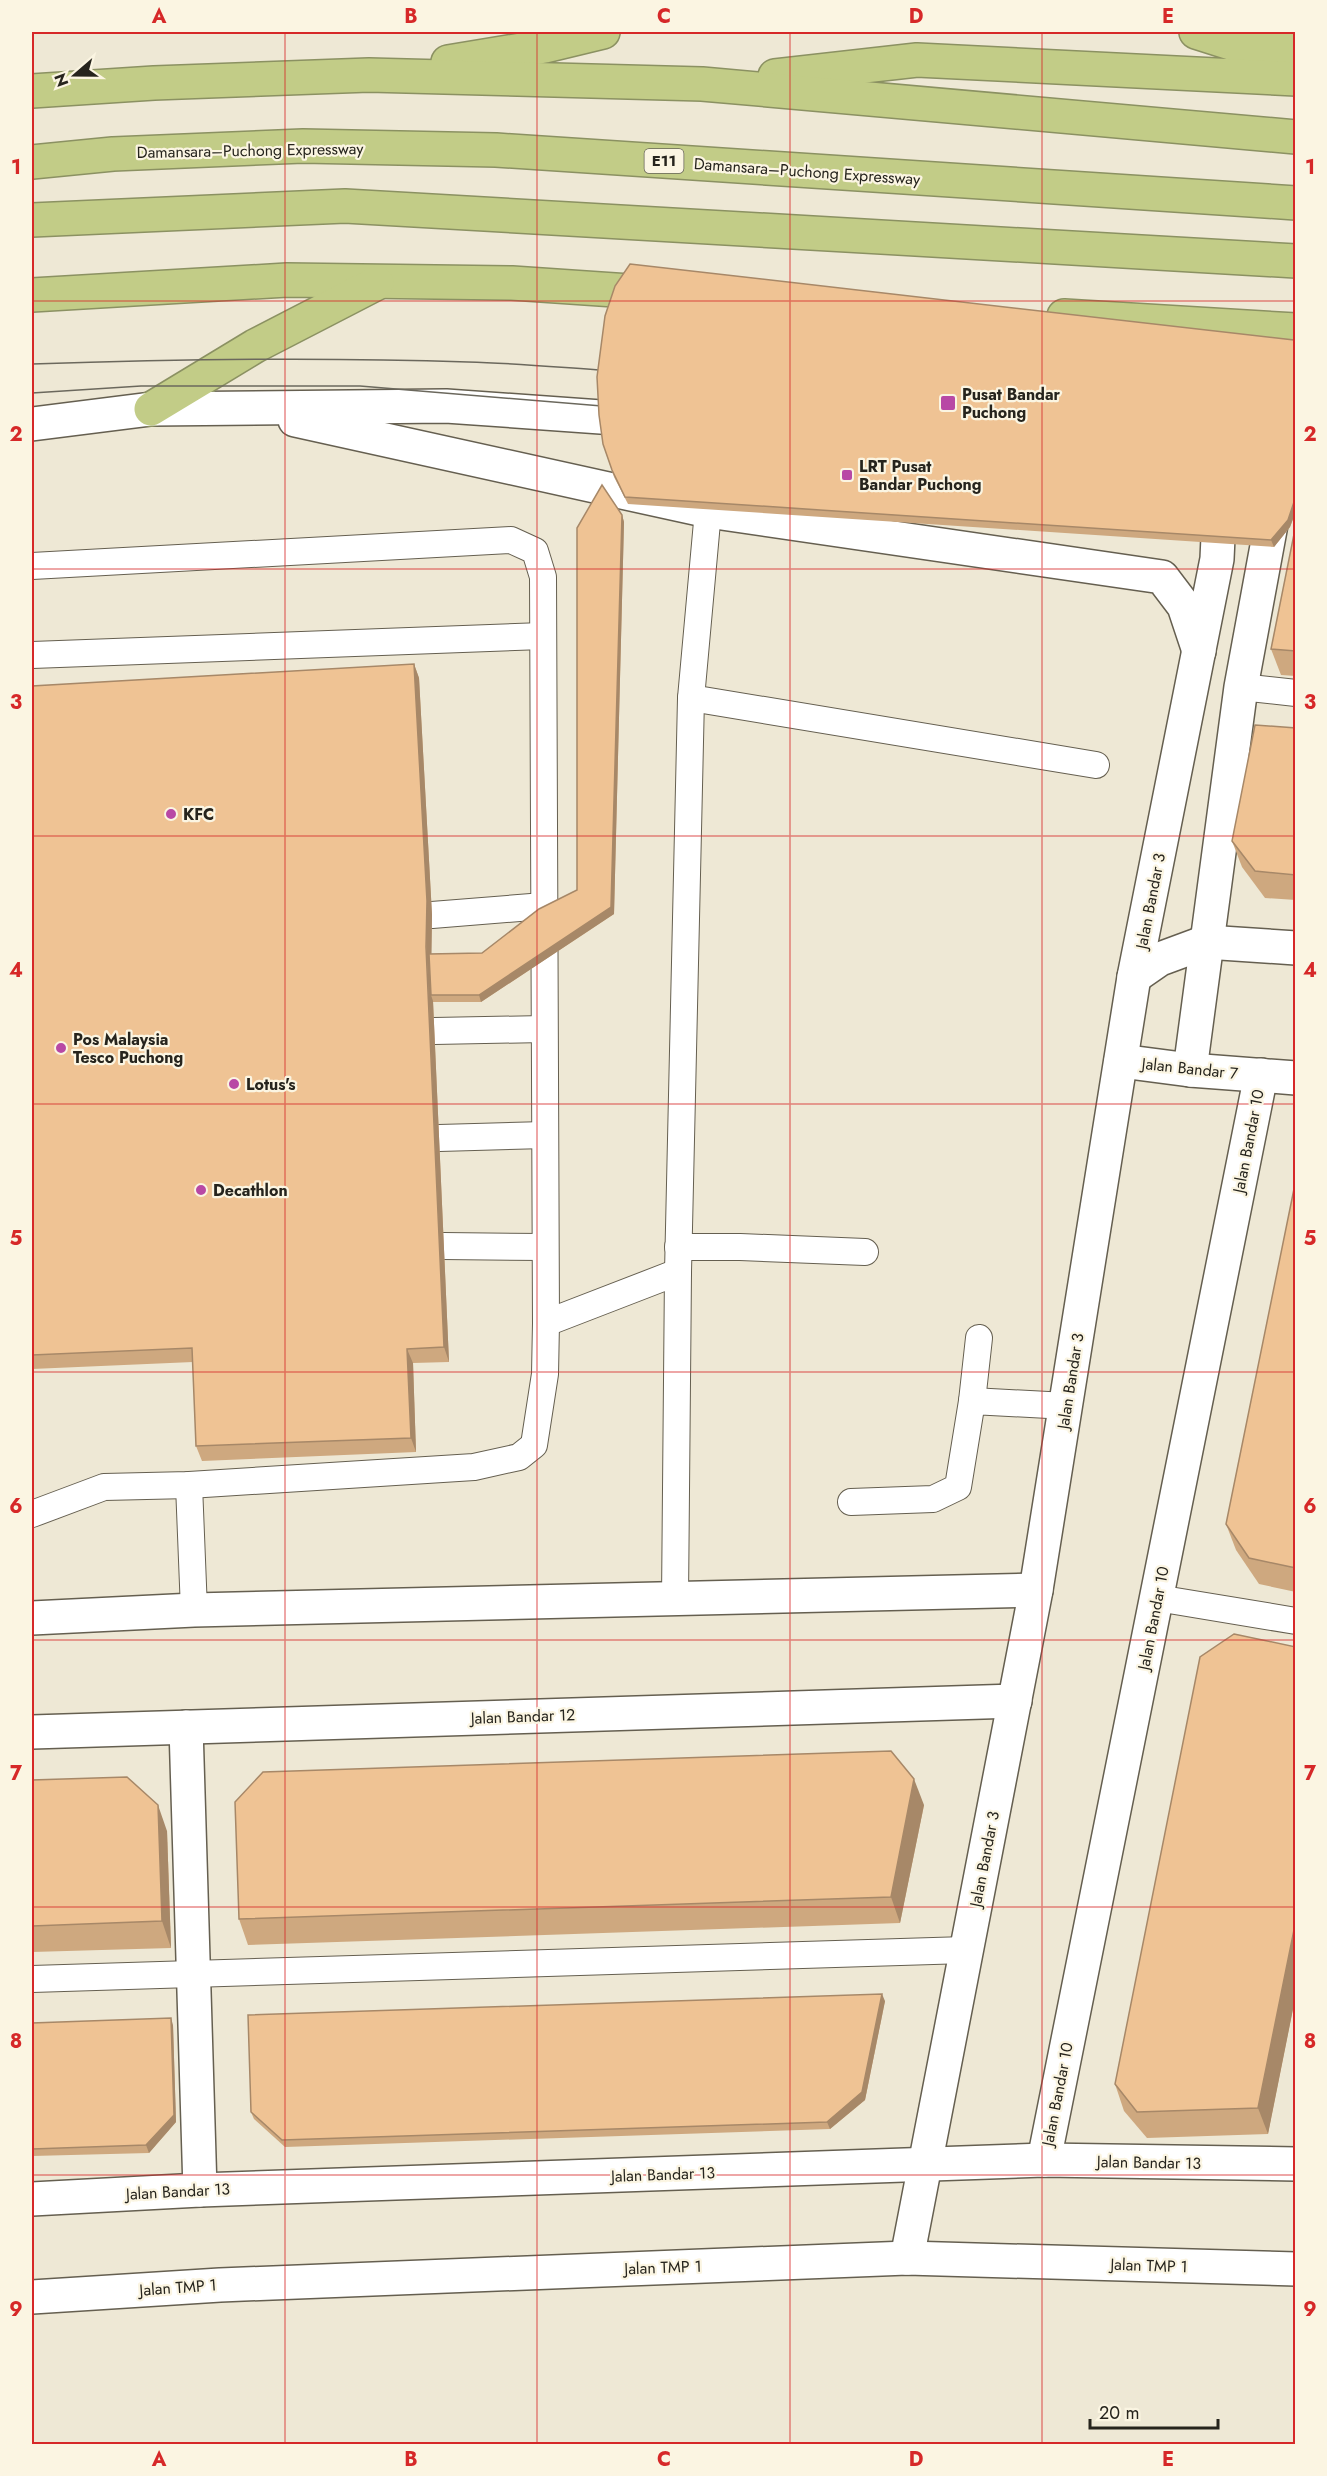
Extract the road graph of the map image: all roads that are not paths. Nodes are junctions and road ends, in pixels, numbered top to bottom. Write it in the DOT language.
graph roads {
  1 [pos="603,32"];
  2 [pos="1196,32"];
  3 [pos="1296,49"];
  4 [pos="369,75"];
  5 [pos="1296,79"];
  6 [pos="702,84"];
  7 [pos="32,92"];
  8 [pos="1296,137"];
  9 [pos="32,162"];
  10 [pos="1296,202"];
  11 [pos="32,220"];
  12 [pos="1296,261"];
  13 [pos="381,281"];
  14 [pos="687,294"];
  15 [pos="32,295"];
  16 [pos="1030,314"];
  17 [pos="1296,330"];
  18 [pos="237,408"];
  19 [pos="151,409"];
  20 [pos="669,422"];
  21 [pos="32,424"];
  22 [pos="1296,480"];
  23 [pos="1203,491"];
  24 [pos="708,511"];
  25 [pos="32,566"];
  26 [pos="543,636"];
  27 [pos="1200,654"];
  28 [pos="32,655"];
  29 [pos="1241,687"];
  30 [pos="1296,693"];
  31 [pos="691,698"];
  32 [pos="1096,765"];
  33 [pos="544,906"];
  34 [pos="432,915"];
  35 [pos="1206,942"];
  36 [pos="1296,948"];
  37 [pos="1134,977"];
  38 [pos="544,1029"];
  39 [pos="434,1030"];
  40 [pos="1121,1060"];
  41 [pos="1190,1070"];
  42 [pos="1261,1075"];
  43 [pos="1296,1078"];
  44 [pos="545,1135"];
  45 [pos="439,1138"];
  46 [pos="444,1246"];
  47 [pos="545,1247"];
  48 [pos="865,1252"];
  49 [pos="678,1260"];
  50 [pos="546,1323"];
  51 [pos="979,1338"];
  52 [pos="972,1401"];
  53 [pos="1067,1407"];
  54 [pos="189,1485"];
  55 [pos="851,1502"];
  56 [pos="32,1514"];
  57 [pos="1036,1590"];
  58 [pos="1157,1598"];
  59 [pos="675,1599"];
  60 [pos="194,1610"];
  61 [pos="32,1618"];
  62 [pos="1296,1621"];
  63 [pos="1015,1701"];
  64 [pos="186,1727"];
  65 [pos="32,1732"];
  66 [pos="966,1950"];
  67 [pos="193,1972"];
  68 [pos="32,1979"];
  69 [pos="1044,2160"];
  70 [pos="1296,2164"];
  71 [pos="925,2165"];
  72 [pos="200,2190"];
  73 [pos="32,2199"];
  74 [pos="907,2258"];
  75 [pos="1296,2269"];
  76 [pos="32,2297"];
  1 -- 4 [label="highway"];
  2 -- 3 [label="highway"];
  4 -- 6 [label="highway"];
  4 -- 7 [label="highway"];
  5 -- 6 [label="highway"];
  6 -- 8 [label="highway"];
  9 -- 10 [label="highway, Damansara–Puchong Expressway / E11"];
  11 -- 12 [label="highway"];
  13 -- 14 [label="highway"];
  13 -- 15 [label="highway"];
  13 -- 19 [label="highway"];
  16 -- 17 [label="highway"];
  18 -- 19 [label="street"];
  18 -- 20 [label="street"];
  18 -- 24 [label="street"];
  19 -- 21 [label="street"];
  22 -- 29 [label="street"];
  23 -- 27 [label="street, Jalan Bandar 3"];
  24 -- 27 [label="street"];
  24 -- 31 [label="lane"];
  25 -- 26 [label="lane"];
  26 -- 28 [label="lane"];
  26 -- 33 [label="lane"];
  27 -- 37 [label="street, Jalan Bandar 3"];
  29 -- 30 [label="lane"];
  29 -- 35 [label="street"];
  31 -- 32 [label="lane"];
  31 -- 49 [label="lane"];
  33 -- 34 [label="lane"];
  33 -- 38 [label="lane"];
  35 -- 36 [label="street"];
  35 -- 37 [label="street"];
  35 -- 41 [label="street"];
  37 -- 40 [label="street, Jalan Bandar 3"];
  38 -- 39 [label="lane"];
  38 -- 44 [label="lane"];
  40 -- 41 [label="street, Jalan Bandar 7"];
  40 -- 53 [label="street, Jalan Bandar 3"];
  41 -- 42 [label="street, Jalan Bandar 7"];
  42 -- 43 [label="street, Jalan Bandar 7"];
  42 -- 58 [label="street, Jalan Bandar 10"];
  44 -- 45 [label="lane"];
  44 -- 47 [label="lane"];
  46 -- 47 [label="lane"];
  47 -- 50 [label="lane"];
  48 -- 49 [label="lane"];
  49 -- 50 [label="lane"];
  49 -- 59 [label="lane"];
  50 -- 54 [label="lane"];
  51 -- 52 [label="lane"];
  52 -- 53 [label="lane"];
  52 -- 55 [label="lane"];
  53 -- 57 [label="street, Jalan Bandar 3"];
  54 -- 56 [label="lane"];
  54 -- 60 [label="lane"];
  57 -- 59 [label="street"];
  57 -- 63 [label="street, Jalan Bandar 3"];
  58 -- 62 [label="lane"];
  58 -- 69 [label="street, Jalan Bandar 10"];
  59 -- 60 [label="street"];
  60 -- 61 [label="street"];
  63 -- 64 [label="street, Jalan Bandar 12"];
  63 -- 66 [label="street, Jalan Bandar 3"];
  64 -- 65 [label="street, Jalan Bandar 12"];
  64 -- 67 [label="street"];
  66 -- 67 [label="lane"];
  66 -- 71 [label="street, Jalan Bandar 3"];
  67 -- 68 [label="lane"];
  67 -- 72 [label="street"];
  69 -- 70 [label="street, Jalan Bandar 13"];
  69 -- 71 [label="street, Jalan Bandar 13"];
  71 -- 72 [label="street, Jalan Bandar 13"];
  71 -- 74 [label="street, Jalan Bandar 3"];
  72 -- 73 [label="street, Jalan Bandar 13"];
  74 -- 75 [label="street, Jalan TMP 1"];
  74 -- 76 [label="street, Jalan TMP 1"];
}
